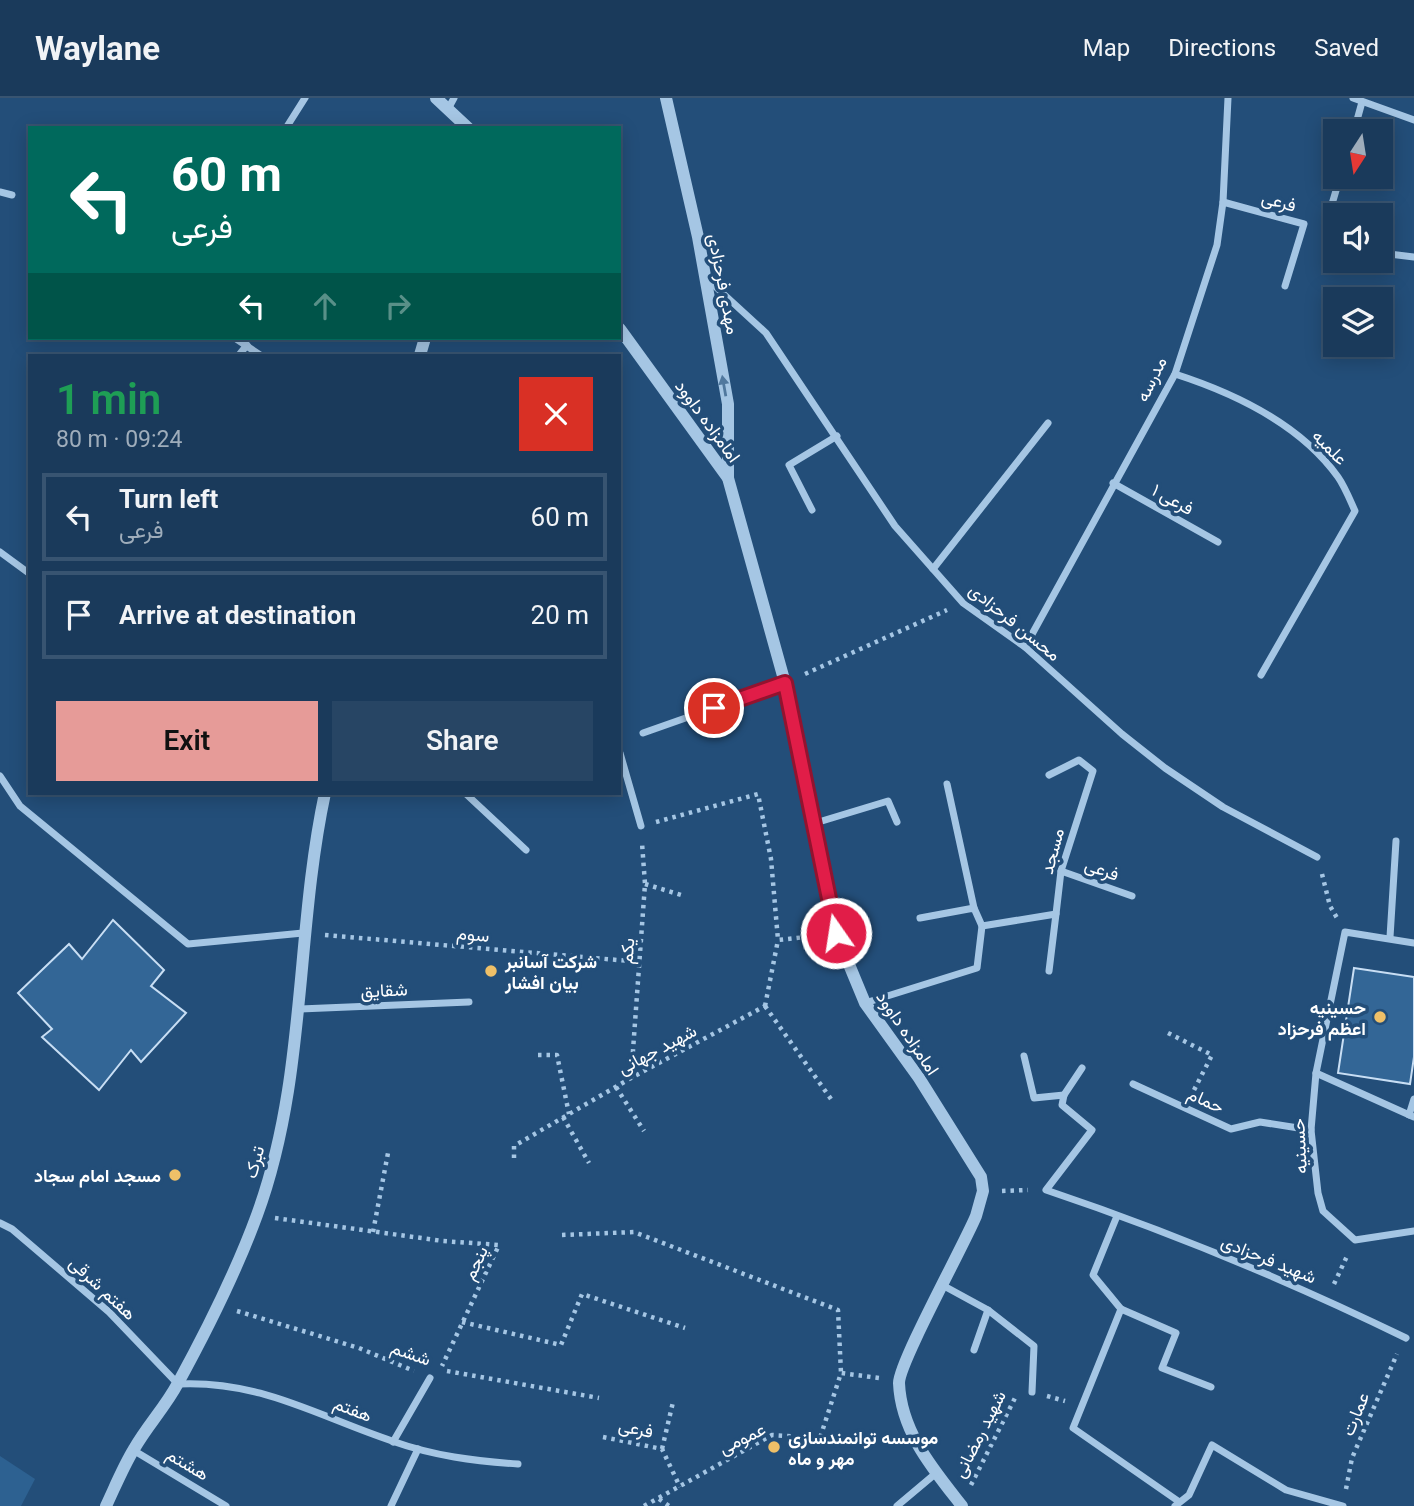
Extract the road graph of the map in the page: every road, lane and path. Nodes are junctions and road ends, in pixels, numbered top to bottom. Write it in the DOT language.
graph roads {
  1 [pos="305,98"];
  2 [pos="436,98"];
  3 [pos="666,98"];
  4 [pos="1353,98"];
  5 [pos="1228,99"];
  6 [pos="1362,102"];
  7 [pos="451,104"];
  8 [pos="1357,119"];
  9 [pos="1414,120"];
  10 [pos="287,126"];
  11 [pos="467,126"];
  12 [pos="0,192"];
  13 [pos="12,195"];
  14 [pos="1223,202"];
  15 [pos="1393,254"];
  16 [pos="1414,257"];
  17 [pos="706,278"];
  18 [pos="1285,286"];
  19 [pos="621,330"];
  20 [pos="238,340"];
  21 [pos="247,345"];
  22 [pos="240,354"];
  23 [pos="259,354"];
  24 [pos="1175,374"];
  25 [pos="1048,423"];
  26 [pos="837,436"];
  27 [pos="729,478"];
  28 [pos="1113,483"];
  29 [pos="812,510"];
  30 [pos="1218,542"];
  31 [pos="0,552"];
  32 [pos="933,569"];
  33 [pos="28,573"];
  34 [pos="963,603"];
  35 [pos="1025,647"];
  36 [pos="1261,675"];
  37 [pos="785,683"];
  38 [pos="643,733"];
  39 [pos="621,756"];
  40 [pos="1049,775"];
  41 [pos="0,776"];
  42 [pos="947,784"];
  43 [pos="326,795"];
  44 [pos="467,795"];
  45 [pos="897,822"];
  46 [pos="812,824"];
  47 [pos="641,826"];
  48 [pos="1396,841"];
  49 [pos="526,850"];
  50 [pos="1317,856"];
  51 [pos="1061,871"];
  52 [pos="645,884"];
  53 [pos="681,895"];
  54 [pos="1132,897"];
  55 [pos="974,908"];
  56 [pos="1056,914"];
  57 [pos="920,918"];
  58 [pos="982,926"];
  59 [pos="1345,932"];
  60 [pos="303,933"];
  61 [pos="836,933"];
  62 [pos="1390,937"];
  63 [pos="778,940"];
  64 [pos="1414,943"];
  65 [pos="640,962"];
  66 [pos="1049,971"];
  67 [pos="469,1002"];
  68 [pos="865,1003"];
  69 [pos="765,1006"];
  70 [pos="300,1009"];
  71 [pos="1168,1033"];
  72 [pos="538,1055"];
  73 [pos="1024,1056"];
  74 [pos="1082,1068"];
  75 [pos="1316,1073"];
  76 [pos="631,1078"];
  77 [pos="1133,1084"];
  78 [pos="616,1087"];
  79 [pos="1065,1096"];
  80 [pos="1414,1099"];
  81 [pos="831,1100"];
  82 [pos="1185,1108"];
  83 [pos="569,1114"];
  84 [pos="1412,1116"];
  85 [pos="563,1117"];
  86 [pos="1311,1130"];
  87 [pos="643,1131"];
  88 [pos="388,1153"];
  89 [pos="514,1158"];
  90 [pos="589,1163"];
  91 [pos="1046,1190"];
  92 [pos="983,1191"];
  93 [pos="257,1215"];
  94 [pos="1117,1216"];
  95 [pos="0,1223"];
  96 [pos="1414,1231"];
  97 [pos="373,1232"];
  98 [pos="562,1235"];
  99 [pos="1354,1240"];
  100 [pos="944,1286"];
  101 [pos="1327,1300"];
  102 [pos="216,1305"];
  103 [pos="1121,1309"];
  104 [pos="988,1310"];
  105 [pos="462,1322"];
  106 [pos="685,1328"];
  107 [pos="1406,1338"];
  108 [pos="974,1350"];
  109 [pos="440,1369"];
  110 [pos="841,1373"];
  111 [pos="430,1378"];
  112 [pos="899,1380"];
  113 [pos="177,1384"];
  114 [pos="1211,1387"];
  115 [pos="1032,1392"];
  116 [pos="599,1398"];
  117 [pos="673,1402"];
  118 [pos="1080,1405"];
  119 [pos="603,1437"];
  120 [pos="393,1442"];
  121 [pos="418,1449"];
  122 [pos="662,1449"];
  123 [pos="133,1450"];
  124 [pos="518,1464"];
  125 [pos="935,1474"];
  126 [pos="680,1488"];
  127 [pos="658,1499"];
  128 [pos="1177,1504"];
  129 [pos="961,1505"];
  130 [pos="106,1506"];
  131 [pos="226,1506"];
  132 [pos="391,1506"];
  133 [pos="644,1506"];
  134 [pos="669,1506"];
  135 [pos="897,1506"];
  136 [pos="1343,1506"];
  1 -- 10 [label="street"];
  2 -- 7 [label="street"];
  3 -- 17 [label="street, مهدی فرحزادی"];
  4 -- 6 [label="street"];
  5 -- 14 [label="street, مدرسه"];
  6 -- 8 [label="street"];
  6 -- 9 [label="street"];
  7 -- 11 [label="street"];
  12 -- 13 [label="street"];
  14 -- 18 [label="street, فرعی"];
  14 -- 24 [label="street, مدرسه"];
  15 -- 16 [label="street"];
  17 -- 26 [label="street, محسن فرحزادی"];
  27 -- 17 [label="street, مهدی فرحزادی, one-way"];
  19 -- 27 [label="street, امامزاده داوود"];
  20 -- 21 [label="street"];
  21 -- 22 [label="street"];
  21 -- 23 [label="street"];
  24 -- 28 [label="street, مدرسه"];
  24 -- 36 [label="street, علمیه"];
  25 -- 32 [label="street"];
  26 -- 29 [label="street"];
  26 -- 32 [label="street, محسن فرحزادی"];
  27 -- 37 [label="street, امامزاده داوود"];
  28 -- 30 [label="street, فرعی ۱"];
  28 -- 35 [label="street, مدرسه"];
  31 -- 33 [label="street"];
  32 -- 34 [label="street, محسن فرحزادی"];
  34 -- 35 [label="street, محسن فرحزادی"];
  34 -- 37 [label="path"];
  35 -- 50 [label="street, محسن فرحزادی"];
  37 -- 38 [label="street"];
  37 -- 46 [label="street, امامزاده داوود"];
  39 -- 47 [label="street"];
  40 -- 51 [label="street, مسجد"];
  41 -- 60 [label="street"];
  42 -- 55 [label="street"];
  43 -- 60 [label="street, تبرک"];
  44 -- 49 [label="street"];
  45 -- 46 [label="street"];
  46 -- 61 [label="street, امامزاده داوود"];
  47 -- 52 [label="path, یکم"];
  47 -- 63 [label="path"];
  48 -- 62 [label="street"];
  50 -- 59 [label="path"];
  51 -- 54 [label="street, فرعی"];
  51 -- 56 [label="street, مسجد"];
  52 -- 53 [label="path"];
  52 -- 65 [label="path, یکم"];
  55 -- 57 [label="street"];
  55 -- 58 [label="street"];
  56 -- 58 [label="street"];
  56 -- 66 [label="street"];
  58 -- 68 [label="street"];
  59 -- 62 [label="street"];
  59 -- 75 [label="street, حسینیه"];
  60 -- 65 [label="path, سوم"];
  60 -- 70 [label="street, تبرک"];
  61 -- 63 [label="path"];
  61 -- 68 [label="street, امامزاده داوود"];
  62 -- 64 [label="street"];
  63 -- 69 [label="path"];
  65 -- 76 [label="path, یکم"];
  67 -- 70 [label="street, شقایق"];
  68 -- 92 [label="street, امامزاده داوود"];
  69 -- 76 [label="path, شهید جهانی"];
  69 -- 81 [label="path"];
  70 -- 93 [label="street, تبرک"];
  71 -- 82 [label="path"];
  72 -- 83 [label="path"];
  73 -- 79 [label="street"];
  74 -- 79 [label="street"];
  75 -- 84 [label="street"];
  75 -- 86 [label="street, حسینیه"];
  76 -- 78 [label="path, شهید جهانی"];
  77 -- 82 [label="street, حمام"];
  78 -- 83 [label="path, شهید جهانی"];
  78 -- 87 [label="path"];
  79 -- 91 [label="street"];
  80 -- 84 [label="street"];
  82 -- 86 [label="street, حمام"];
  83 -- 85 [label="path, شهید جهانی"];
  85 -- 89 [label="path, شهید جهانی"];
  85 -- 90 [label="path"];
  86 -- 99 [label="street, حسینیه"];
  88 -- 97 [label="path"];
  91 -- 92 [label="path"];
  91 -- 94 [label="street, شهید فرحزادی"];
  92 -- 100 [label="street"];
  93 -- 97 [label="path, پنجم"];
  93 -- 102 [label="street, تبرک"];
  94 -- 101 [label="street, شهید فرحزادی"];
  94 -- 103 [label="street"];
  95 -- 113 [label="street, هفتم شرقی"];
  96 -- 99 [label="street"];
  97 -- 105 [label="path, پنجم"];
  98 -- 110 [label="path"];
  99 -- 101 [label="path"];
  100 -- 104 [label="street, شهید رمضانی"];
  100 -- 112 [label="street"];
  101 -- 107 [label="street, شهید فرحزادی"];
  102 -- 111 [label="path, ششم"];
  102 -- 113 [label="street, تبرک"];
  103 -- 114 [label="street"];
  103 -- 118 [label="street"];
  104 -- 108 [label="street"];
  104 -- 115 [label="street, شهید رمضانی"];
  105 -- 106 [label="path"];
  105 -- 109 [label="path, پنجم"];
  107 -- 136 [label="path, عمارت"];
  109 -- 116 [label="path, ششم"];
  110 -- 112 [label="path"];
  110 -- 126 [label="path, عمومی"];
  111 -- 120 [label="street"];
  112 -- 125 [label="street"];
  113 -- 120 [label="street, هفتم"];
  113 -- 123 [label="street, تبرک"];
  115 -- 118 [label="path, شهید رمضانی"];
  115 -- 129 [label="path, شهید رمضانی"];
  117 -- 122 [label="path"];
  118 -- 128 [label="street"];
  119 -- 122 [label="path, فرعی"];
  120 -- 121 [label="street, هفتم"];
  121 -- 124 [label="street, هفتم"];
  121 -- 132 [label="street"];
  122 -- 126 [label="path, فرعی"];
  123 -- 130 [label="street, تبرک"];
  123 -- 131 [label="street, هشتم"];
  125 -- 129 [label="street"];
  125 -- 135 [label="street"];
  126 -- 127 [label="path, عمومی"];
  127 -- 133 [label="path, عمومی"];
  127 -- 134 [label="path"];
  128 -- 136 [label="street"];
}
